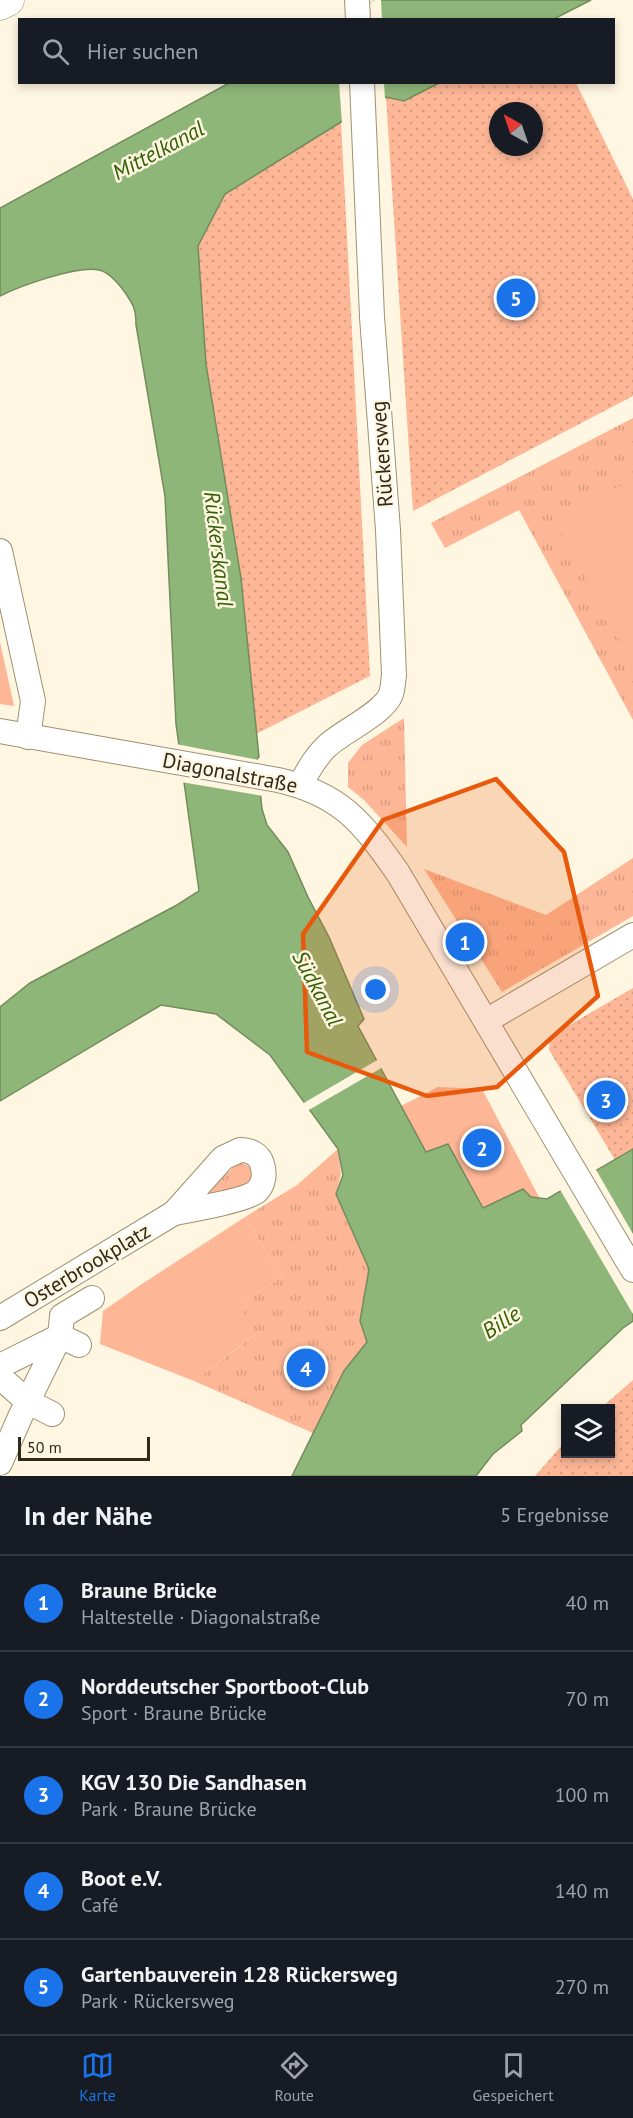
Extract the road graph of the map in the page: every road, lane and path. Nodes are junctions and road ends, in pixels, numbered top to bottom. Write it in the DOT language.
graph roads {
  1 [pos="8,0"];
  2 [pos="0,4"];
  3 [pos="362,84"];
  4 [pos="0,550"];
  5 [pos="0,731"];
  6 [pos="28,737"];
  7 [pos="300,785"];
  8 [pos="633,935"];
  9 [pos="486,1021"];
  10 [pos="174,1214"];
  11 [pos="633,1270"];
  12 [pos="92,1298"];
  13 [pos="0,1318"];
  14 [pos="63,1324"];
  15 [pos="0,1366"];
  16 [pos="0,1377"];
  17 [pos="27,1401"];
  18 [pos="52,1414"];
  19 [pos="0,1463"];
  1 -- 2 [label="main road"];
  3 -- 7 [label="street, Rückersweg"];
  4 -- 6 [label="street"];
  5 -- 6 [label="street, Diagonalstraße"];
  6 -- 7 [label="street, Diagonalstraße"];
  7 -- 9 [label="street, Diagonalstraße"];
  8 -- 9 [label="street"];
  9 -- 11 [label="street, Diagonalstraße"];
  10 -- 13 [label="street, Osterbrookplatz"];
  12 -- 14 [label="street"];
  14 -- 15 [label="street"];
  14 -- 17 [label="street"];
  16 -- 17 [label="street"];
  17 -- 18 [label="street"];
  17 -- 19 [label="street"];
}
